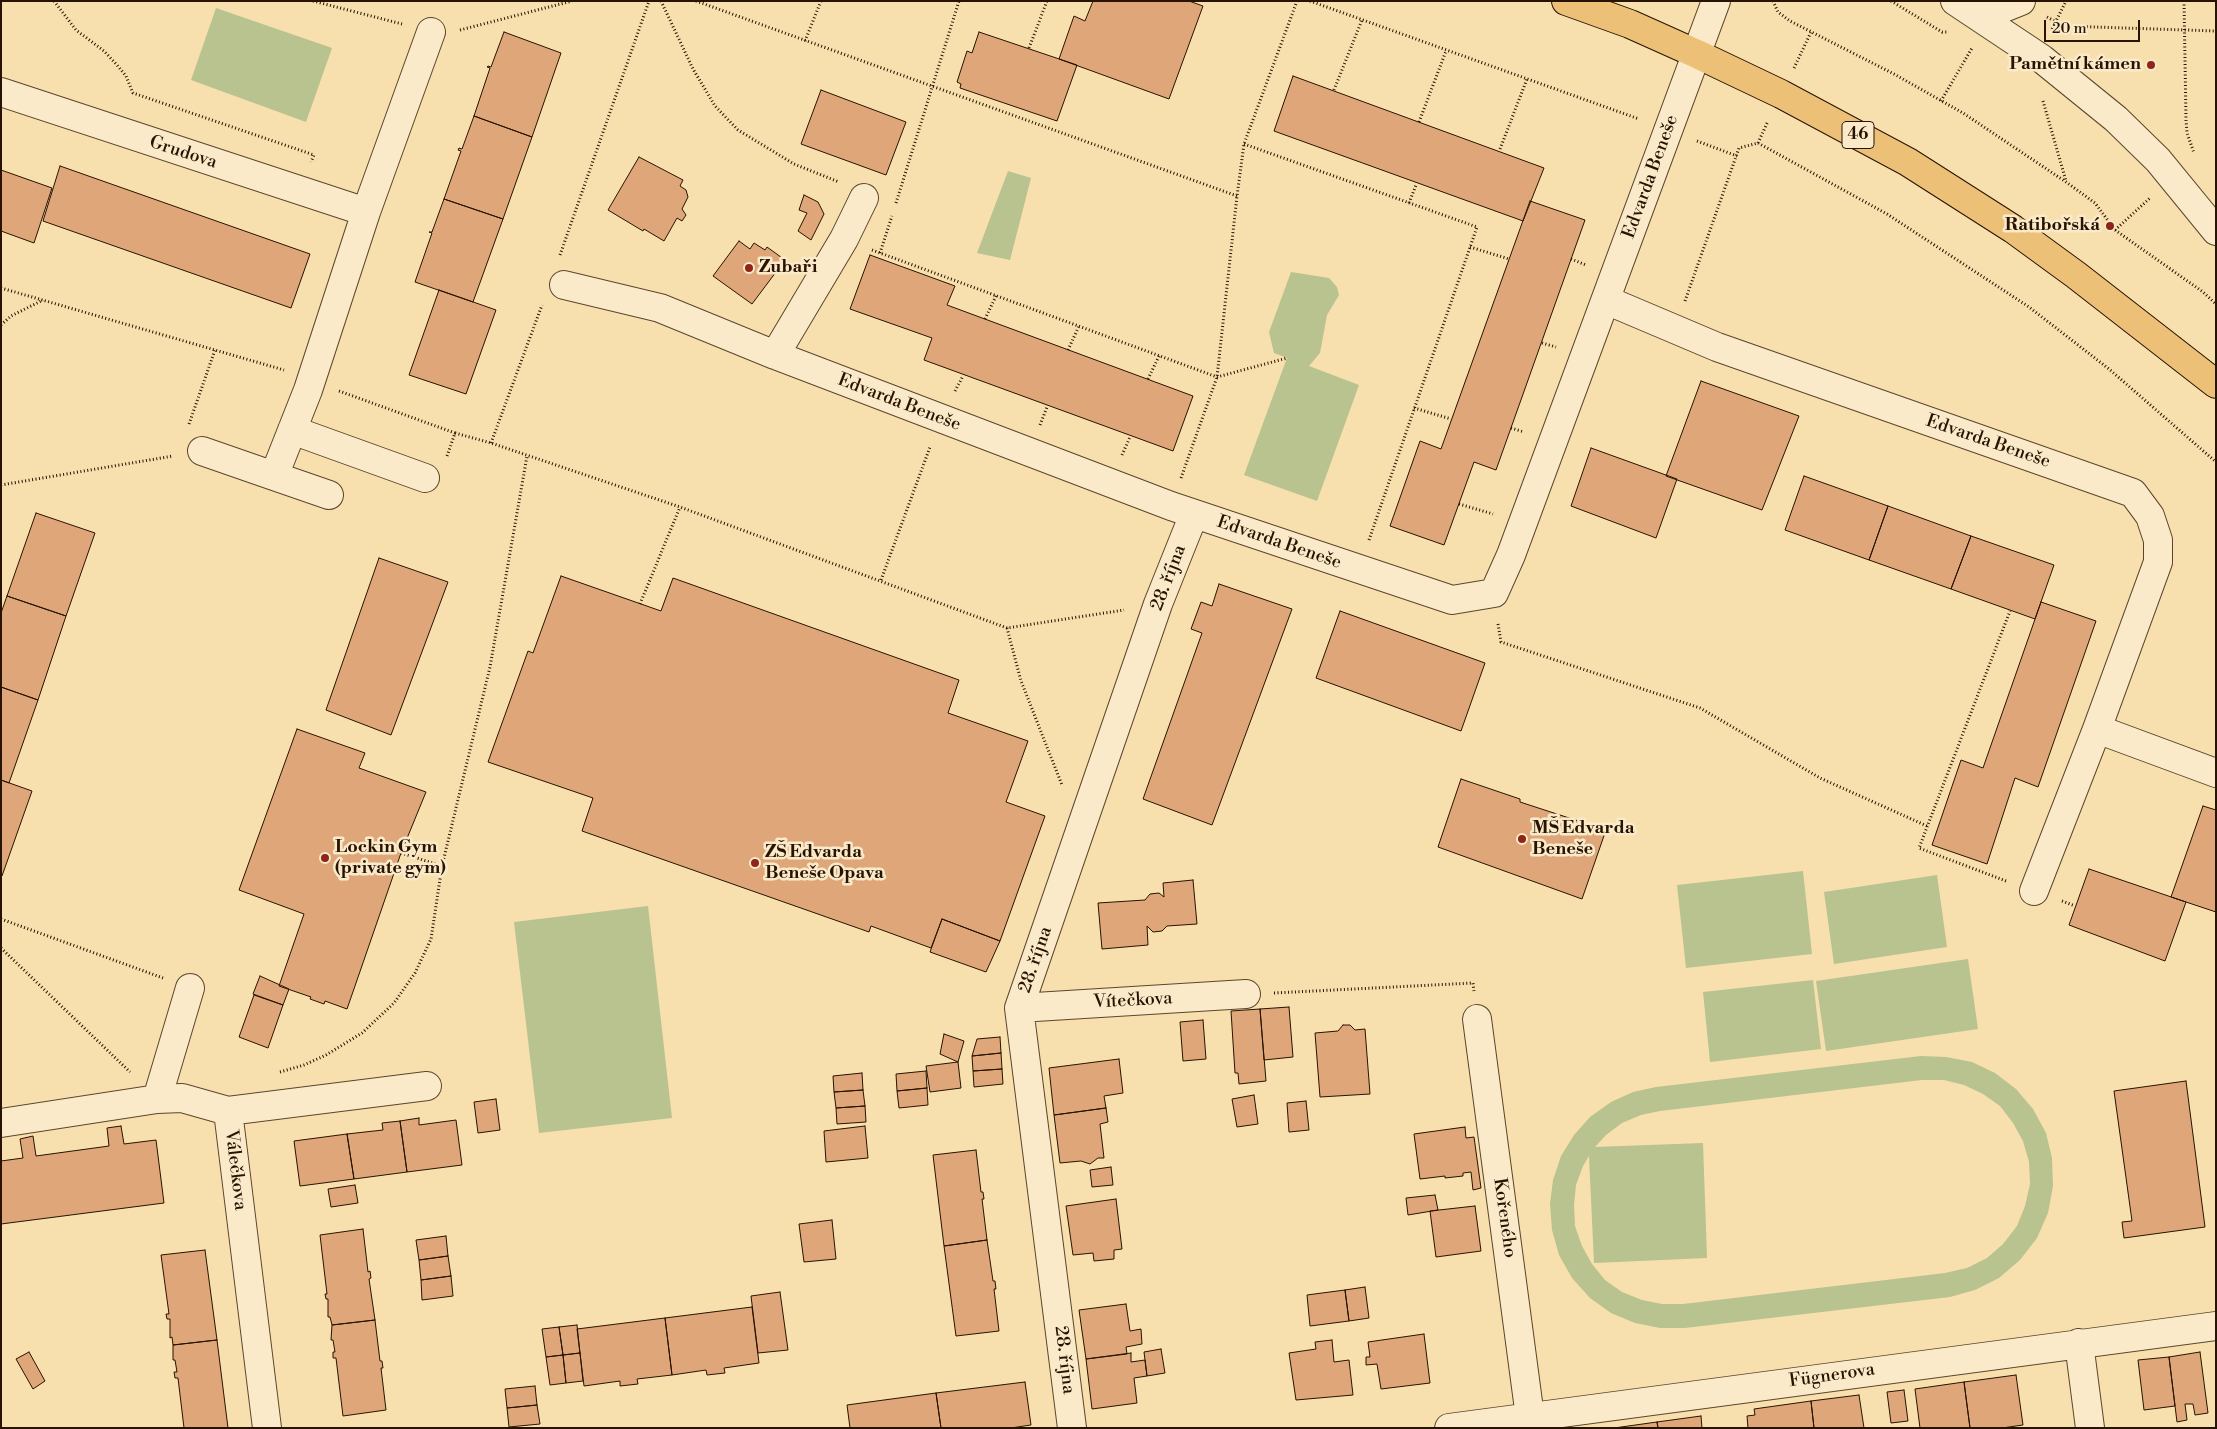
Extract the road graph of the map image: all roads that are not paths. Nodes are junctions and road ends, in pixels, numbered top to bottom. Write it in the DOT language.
graph roads {
  1 [pos="1566,1"];
  2 [pos="1716,1"];
  3 [pos="2020,2"];
  4 [pos="1960,5"];
  5 [pos="431,32"];
  6 [pos="1697,54"];
  7 [pos="1,92"];
  8 [pos="867,195"];
  9 [pos="366,212"];
  10 [pos="2216,231"];
  11 [pos="555,283"];
  12 [pos="1606,300"];
  13 [pos="775,355"];
  14 [pos="2216,384"];
  15 [pos="292,430"];
  16 [pos="202,451"];
  17 [pos="274,476"];
  18 [pos="425,478"];
  19 [pos="329,495"];
  20 [pos="1182,510"];
  21 [pos="2097,729"];
  22 [pos="2216,772"];
  23 [pos="2034,891"];
  24 [pos="190,988"];
  25 [pos="1246,994"];
  26 [pos="1019,1008"];
  27 [pos="1477,1019"];
  28 [pos="427,1086"];
  29 [pos="157,1099"];
  30 [pos="228,1111"];
  31 [pos="1,1123"];
  32 [pos="2216,1326"];
  33 [pos="2079,1343"];
  34 [pos="1530,1417"];
  35 [pos="267,1428"];
  36 [pos="1072,1428"];
  37 [pos="1449,1428"];
  38 [pos="2090,1428"];
  1 -- 6 [label="main road, 46"];
  2 -- 6 [label="street"];
  3 -- 4 [label="street"];
  4 -- 10 [label="street"];
  5 -- 9 [label="street"];
  6 -- 12 [label="street, Edvarda Beneše"];
  6 -- 14 [label="main road, 46"];
  7 -- 9 [label="street, Grudova"];
  8 -- 13 [label="street"];
  9 -- 15 [label="street"];
  11 -- 13 [label="street, Edvarda Beneše"];
  12 -- 20 [label="street, Edvarda Beneše"];
  12 -- 21 [label="street, Edvarda Beneše"];
  13 -- 20 [label="street, Edvarda Beneše"];
  15 -- 17 [label="street"];
  15 -- 18 [label="street"];
  16 -- 17 [label="street"];
  17 -- 19 [label="street"];
  20 -- 26 [label="street, 28. října"];
  21 -- 22 [label="street"];
  21 -- 23 [label="street, Edvarda Beneše"];
  24 -- 29 [label="street"];
  25 -- 26 [label="street, Vítečkova"];
  26 -- 36 [label="street, 28. října"];
  27 -- 34 [label="street, Kořeného"];
  28 -- 30 [label="street, Válečkova"];
  29 -- 30 [label="street"];
  29 -- 31 [label="street"];
  30 -- 35 [label="street, Válečkova"];
  32 -- 33 [label="street, Fügnerova"];
  33 -- 34 [label="street, Fügnerova"];
  33 -- 38 [label="street"];
  34 -- 37 [label="street, Fügnerova"];
}
